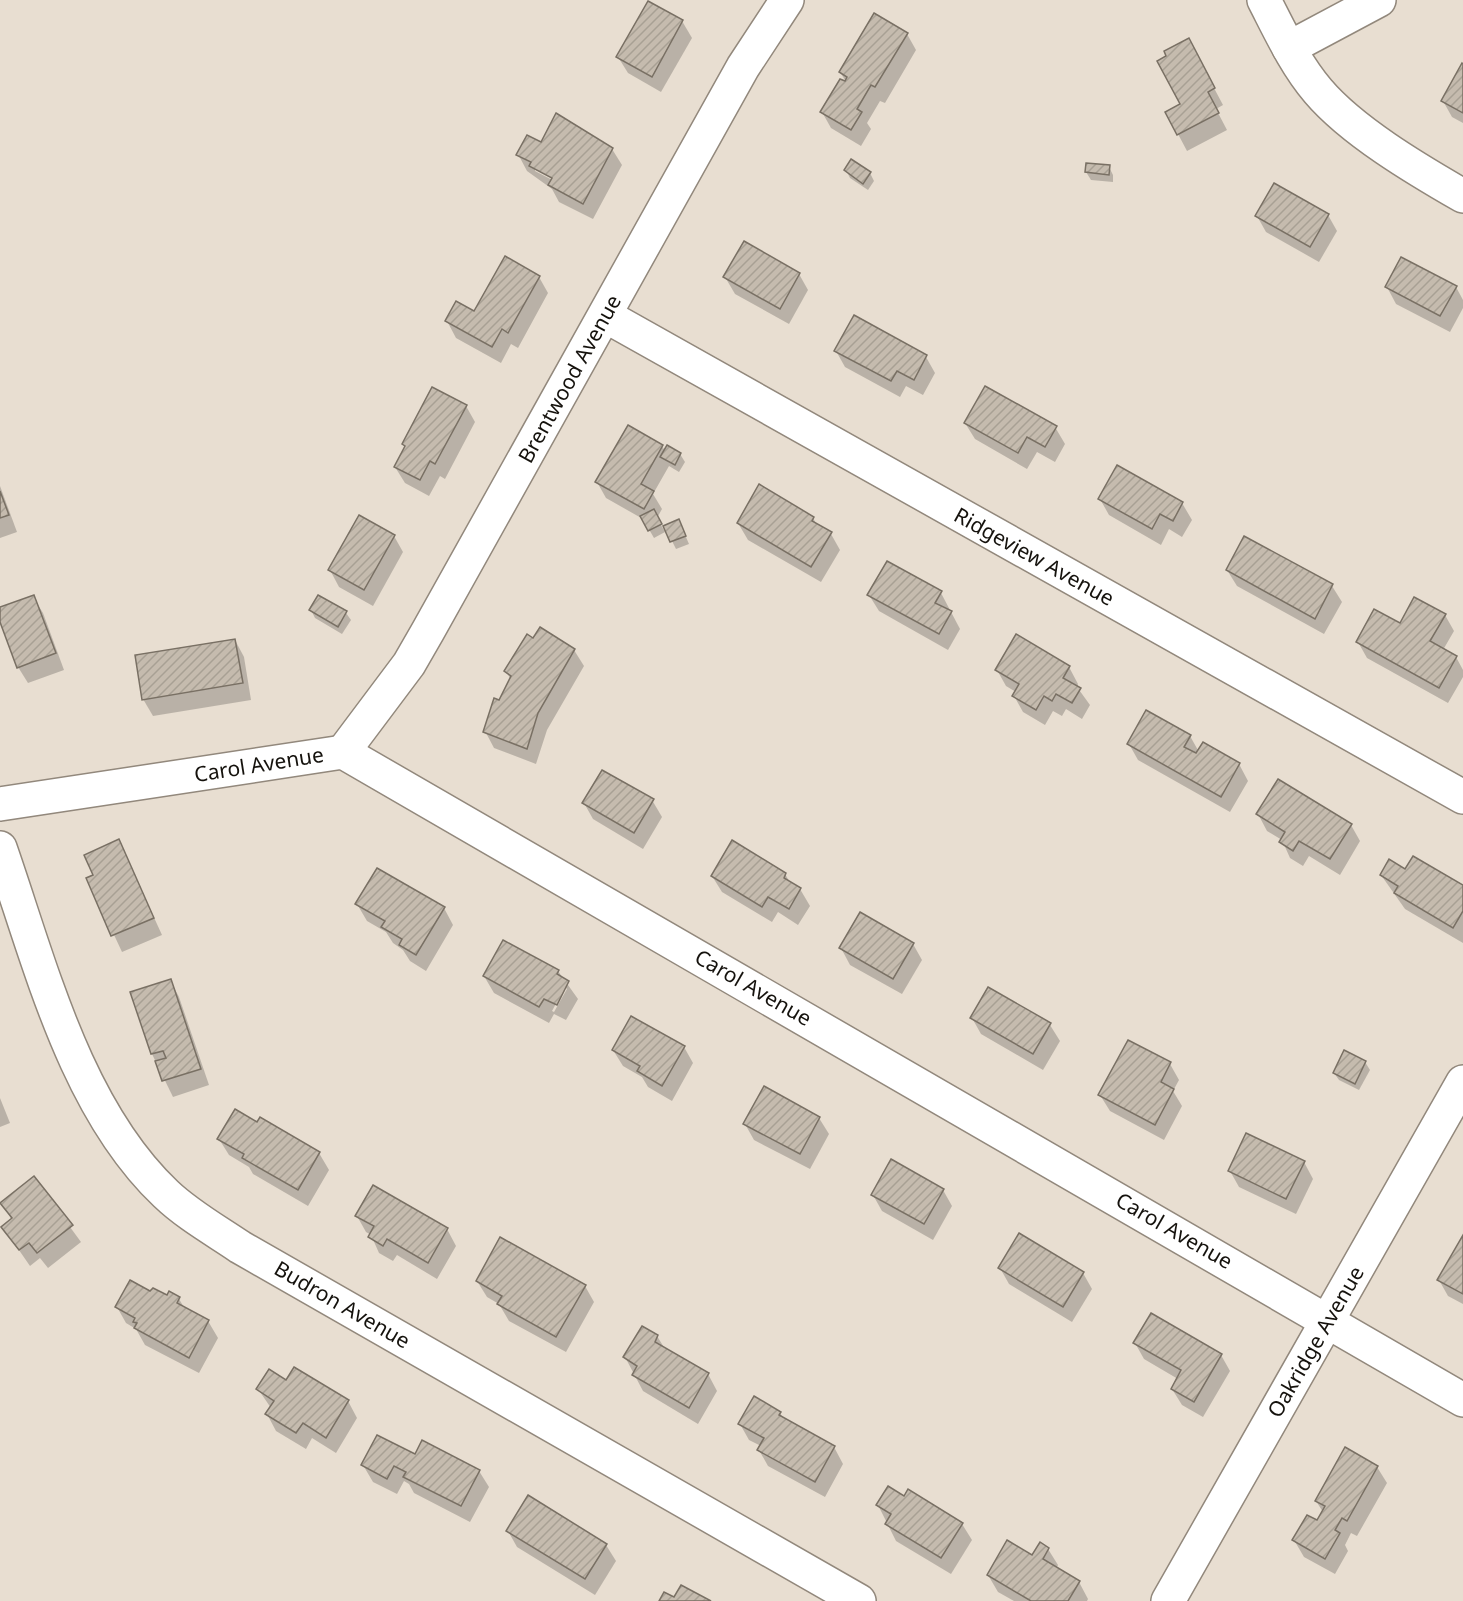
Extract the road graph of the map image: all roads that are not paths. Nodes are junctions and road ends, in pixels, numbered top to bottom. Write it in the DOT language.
graph roads {
  1 [pos="787,0"];
  2 [pos="1264,0"];
  3 [pos="1379,0"];
  4 [pos="1289,48"];
  5 [pos="1463,196"];
  6 [pos="606,316"];
  7 [pos="344,752"];
  8 [pos="1463,797"];
  9 [pos="0,804"];
  10 [pos="0,848"];
  11 [pos="1463,1083"];
  12 [pos="1328,1320"];
  13 [pos="1463,1400"];
  14 [pos="859,1601"];
  15 [pos="1168,1601"];
  1 -- 6 [label="street, Brentwood Avenue"];
  2 -- 4 [label="street"];
  3 -- 4 [label="street"];
  4 -- 5 [label="street"];
  6 -- 7 [label="street, Brentwood Avenue"];
  6 -- 8 [label="street, Ridgeview Avenue"];
  7 -- 9 [label="street, Carol Avenue"];
  7 -- 12 [label="street, Carol Avenue"];
  10 -- 14 [label="street, Budron Avenue"];
  11 -- 12 [label="street, Oakridge Avenue"];
  12 -- 13 [label="street, Carol Avenue"];
  12 -- 15 [label="street, Oakridge Avenue"];
}
